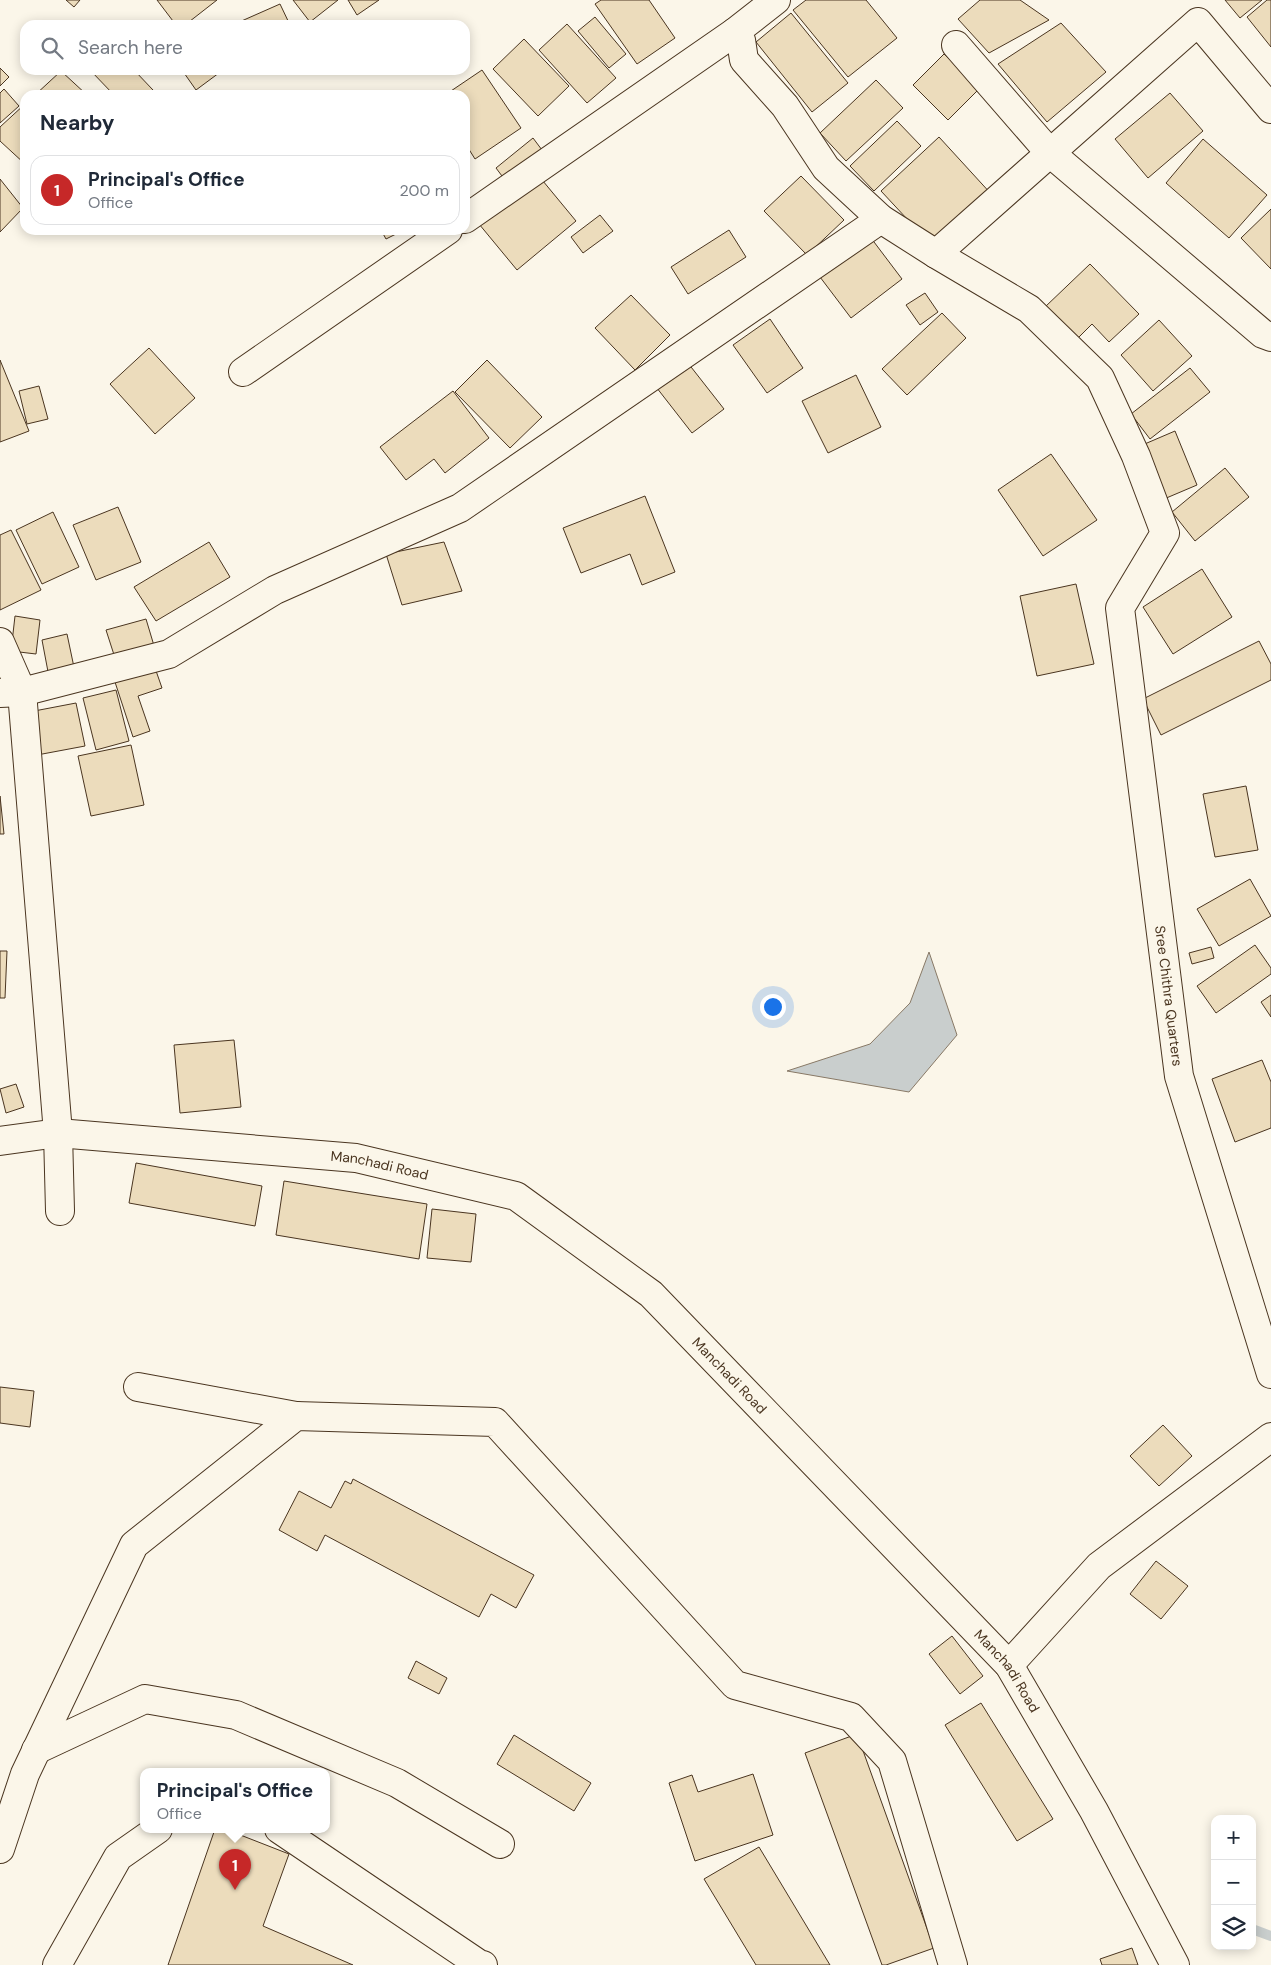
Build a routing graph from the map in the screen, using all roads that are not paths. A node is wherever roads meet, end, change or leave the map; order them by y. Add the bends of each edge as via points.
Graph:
1 (776, 0) edge
2 (735, 32) junction
3 (956, 45) dead end
4 (1271, 109) edge
5 (1050, 152) junction
6 (470, 215) edge
7 (881, 219) junction
8 (441, 235) edge
9 (936, 254) junction
10 (1271, 337) edge
11 (243, 372) dead end
12 (0, 642) edge
13 (11, 692) edge
14 (58, 1133) junction
15 (0, 1141) edge
16 (60, 1211) dead end
17 (1271, 1374) edge
18 (138, 1387) dead end
19 (296, 1416) junction
20 (1271, 1437) edge
21 (1010, 1665) junction
22 (36, 1750) junction
23 (152, 1833) edge
24 (285, 1833) edge
25 (500, 1844) dead end
26 (0, 1849) edge
27 (57, 1965) edge
28 (483, 1965) edge
29 (953, 1965) edge
30 (1175, 1965) edge

1 - 2 street
2 - 6 street
2 - 7 street via 741,40 744,60 784,106 826,168
3 - 5 street
4 - 5 street via 1198,22
5 - 9 street
5 - 10 street via 1263,334
7 - 9 street
7 - 13 street via 460,508 276,590 169,654
8 - 11 street
9 - 17 street, Sree Chithra Quarters via 1029,309 1100,378 1136,456 1165,533 1120,608 1179,1076
12 - 13 street
13 - 14 street
14 - 15 street, Manchadi Road
14 - 16 street
14 - 21 street, Manchadi Road via 356,1158 516,1196 651,1294
18 - 19 street
19 - 22 street via 134,1545
19 - 29 street via 495,1422 735,1685 851,1717 892,1761
20 - 21 street via 1100,1566
21 - 30 street, Manchadi Road via 1094,1811
22 - 25 street via 145,1699 236,1715 396,1783
22 - 26 street
23 - 27 street via 118,1857
24 - 28 street

